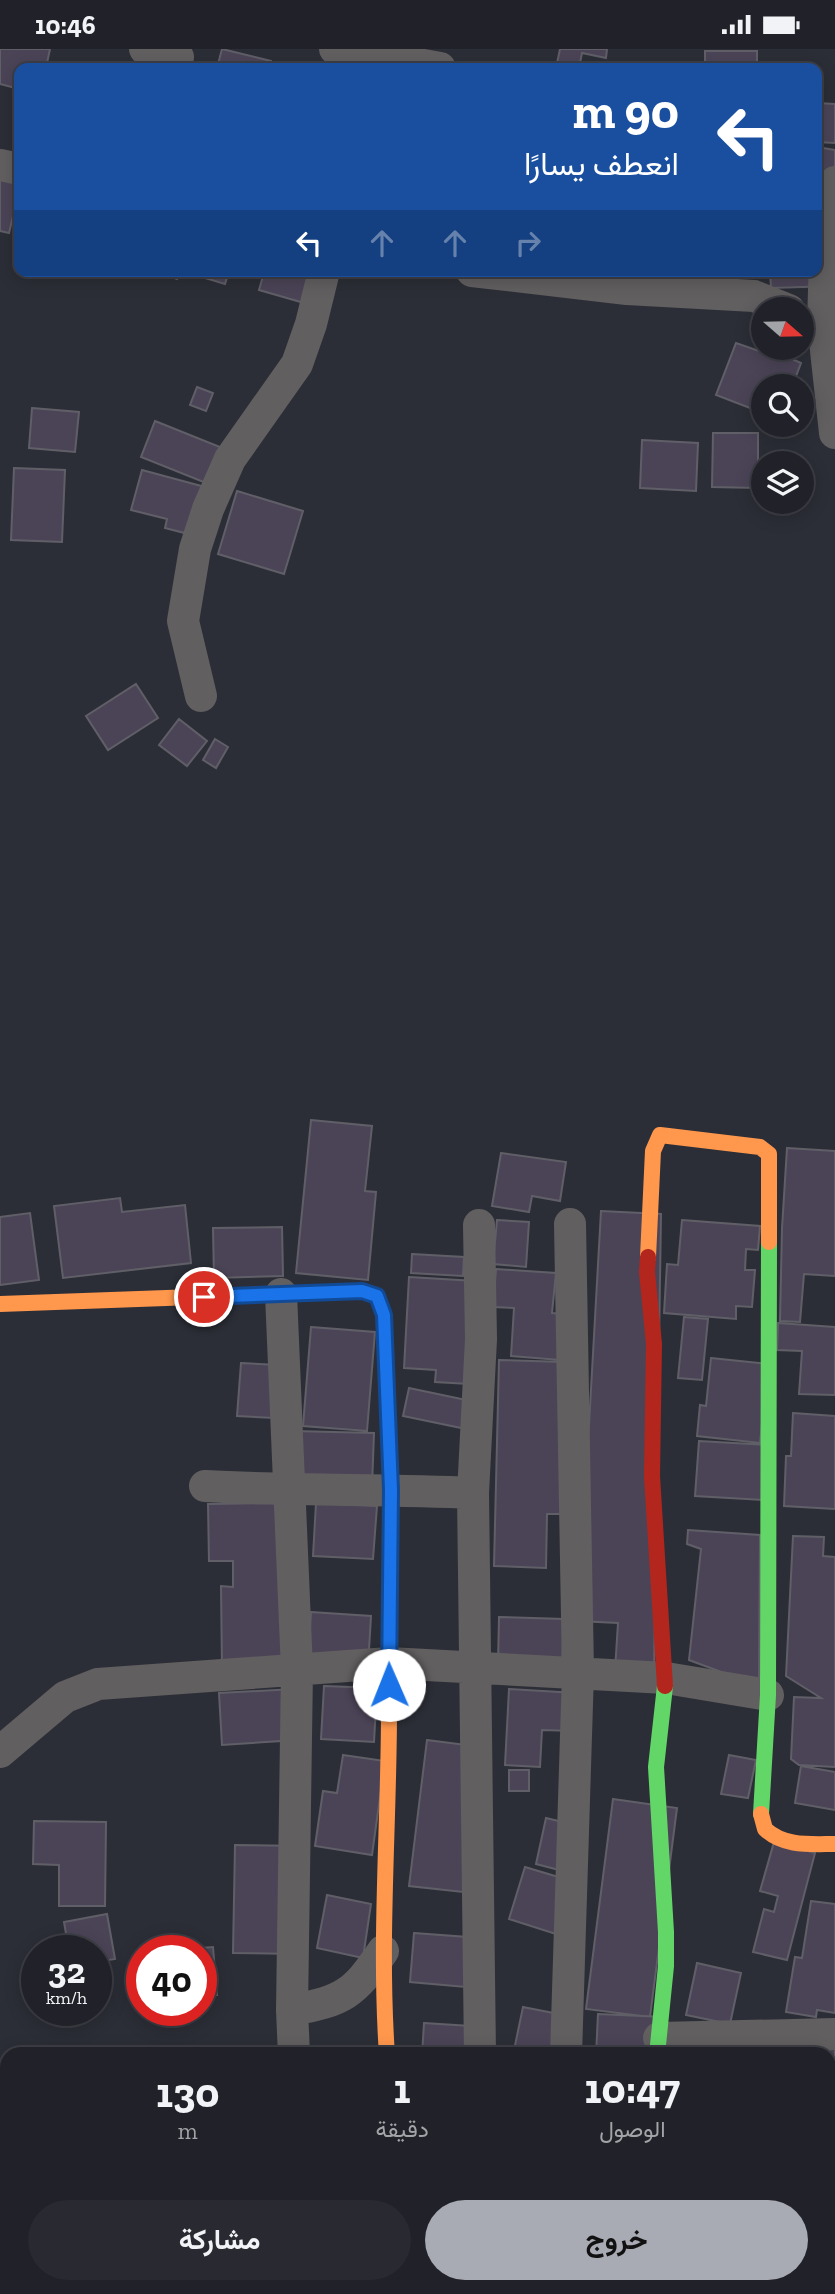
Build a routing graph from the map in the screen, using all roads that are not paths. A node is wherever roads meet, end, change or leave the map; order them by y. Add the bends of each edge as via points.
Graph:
1 (145, 49) edge
2 (335, 49) edge
3 (178, 58) edge
4 (412, 63) edge
5 (835, 182) edge
6 (830, 257) edge
7 (323, 277) edge
8 (525, 277) edge
9 (756, 297) edge
10 (820, 321) edge
11 (835, 433) edge
12 (201, 697) dead end
13 (570, 1224) dead end
14 (479, 1226) dead end
15 (281, 1294) junction
16 (0, 1304) edge
17 (205, 1486) dead end
18 (391, 1490) junction
19 (288, 1491) junction
20 (473, 1493) junction
21 (389, 1663) junction
22 (477, 1669) junction
23 (297, 1670) junction
24 (578, 1672) junction
25 (666, 1678) junction
26 (768, 1695) junction
27 (0, 1752) edge
28 (835, 1844) edge
29 (383, 1951) junction
30 (292, 2010) junction
31 (835, 2035) edge
32 (658, 2046) edge
33 (294, 2047) edge
34 (387, 2047) edge
35 (480, 2047) edge
36 (566, 2047) edge

1 - 3 street
2 - 4 street
5 - 6 street
6 - 10 street
7 - 12 street via 297,364 230,459 195,549 183,621
8 - 9 street
10 - 11 street
13 - 24 street
14 - 20 street via 481,1339
15 - 16 street
15 - 18 street via 362,1291 377,1296 384,1315
15 - 19 street
17 - 19 street
18 - 19 street
18 - 20 street
18 - 21 street
19 - 23 street
20 - 22 street
21 - 22 street
21 - 23 street
21 - 29 street
22 - 24 street
22 - 35 street
23 - 27 street via 98,1684 65,1697
23 - 30 street
24 - 25 street
24 - 36 street
25 - 26 street
25 - 26 street via 652,1476 654,1345 647,1272 653,1151 660,1135 760,1147 769,1154
25 - 32 street via 656,1767 666,1932
26 - 28 street via 763,1828 783,1840
29 - 30 street via 366,1976 343,1996
29 - 34 street
30 - 33 street
31 - 32 street

